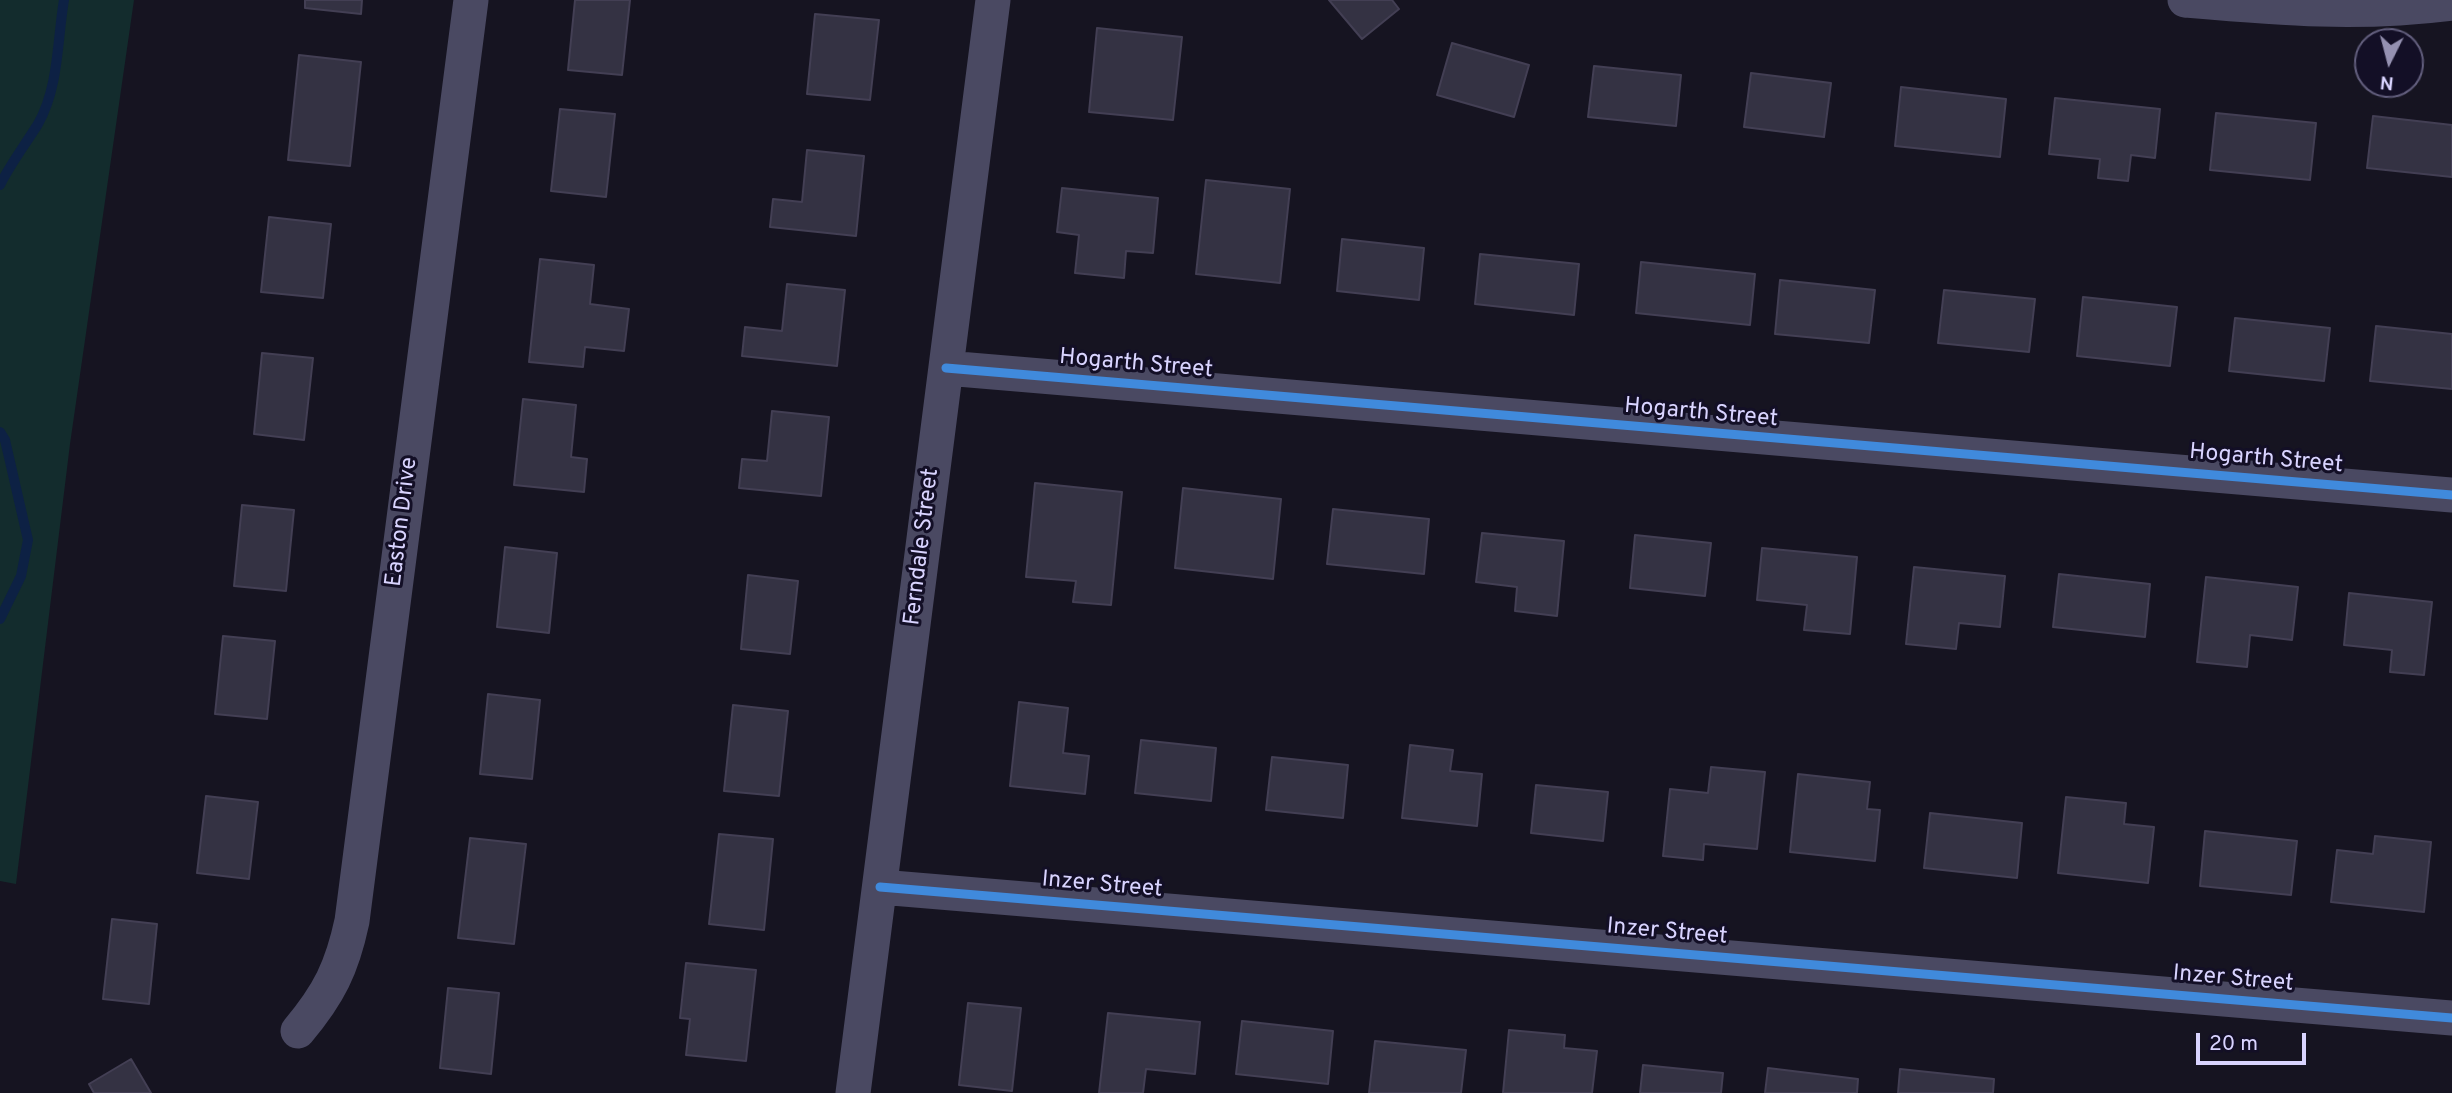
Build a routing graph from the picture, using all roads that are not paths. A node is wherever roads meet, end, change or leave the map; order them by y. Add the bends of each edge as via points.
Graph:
1 (471, 0) edge
2 (993, 0) edge
3 (2185, 0) edge
4 (2452, 3) edge
5 (946, 368) junction
6 (2452, 495) edge
7 (880, 887) junction
8 (2452, 1018) edge
9 (298, 1031) dead end
10 (853, 1093) edge

1 - 9 street, Easton Drive via 352,921 344,959 324,999
2 - 5 street, Ferndale Street
3 - 4 street via 2325,12
5 - 6 street, Hogarth Street
5 - 7 street, Ferndale Street
7 - 8 street, Inzer Street
7 - 10 street, Ferndale Street

